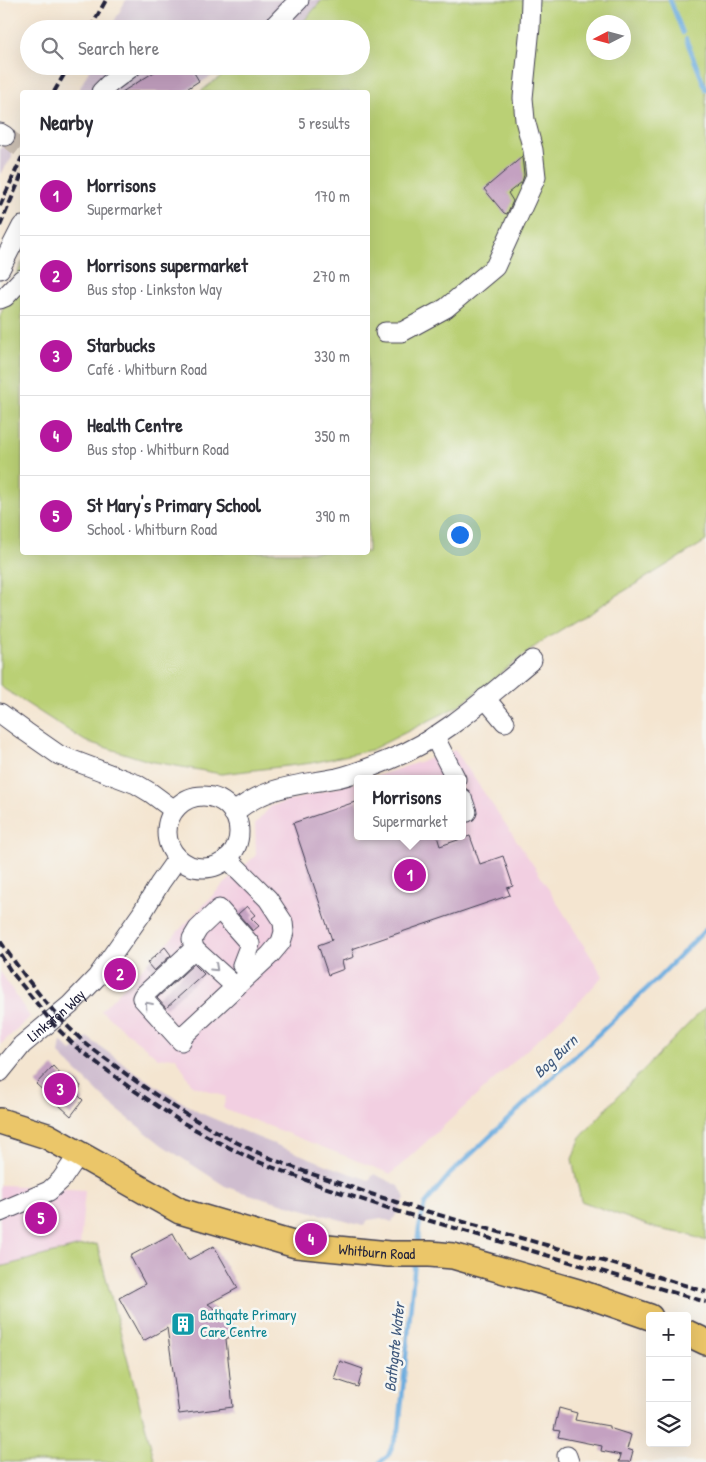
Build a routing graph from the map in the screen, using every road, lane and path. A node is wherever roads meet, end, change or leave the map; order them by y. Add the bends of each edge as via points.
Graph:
1 (299, 0) edge
2 (531, 0) edge
3 (280, 20) edge
4 (121, 75) edge
5 (103, 90) edge
6 (20, 230) edge
7 (0, 269) edge
8 (20, 281) edge
9 (0, 299) edge
10 (385, 332) dead end
11 (532, 660) dead end
12 (485, 698) junction
13 (0, 713) edge
14 (506, 722) dead end
15 (434, 736) junction
16 (454, 775) edge
17 (174, 810) junction
18 (233, 813) junction
19 (228, 858) junction
20 (177, 859) junction
21 (194, 949) junction
22 (251, 973) junction
23 (236, 987) junction
24 (0, 1072) edge
25 (0, 1100) edge
26 (0, 1121) edge
27 (78, 1154) junction
28 (0, 1212) edge
29 (646, 1316) edge
30 (691, 1335) edge
31 (706, 1342) edge

1 - 3 street
2 - 10 street via 523,98 536,177 495,267 446,308 402,332
4 - 5 street
6 - 7 street
8 - 9 street via 5,298
11 - 12 street
12 - 14 street
12 - 15 street
13 - 17 street via 59,755 136,784
15 - 16 street
15 - 18 street via 365,770 276,789
17 - 18 street via 188,799 205,796 226,804
17 - 20 street via 167,830
18 - 19 street via 238,824 238,837
19 - 20 street via 209,868 198,868
19 - 22 street via 268,899 283,922 281,942
20 - 24 street, Linkston Way via 97,977 70,1005 22,1045
21 - 22 street via 192,939 198,929 219,909 250,944 242,965
21 -> 23 street
23 -> 21 street via 181,1041 142,998
22 - 23 street
25 - 26 main road
26 - 27 main road, Whitburn Road via 47,1136
27 - 28 street via 61,1180 49,1191
27 - 29 main road, Whitburn Road via 180,1211 296,1245 453,1256
30 - 31 main road

